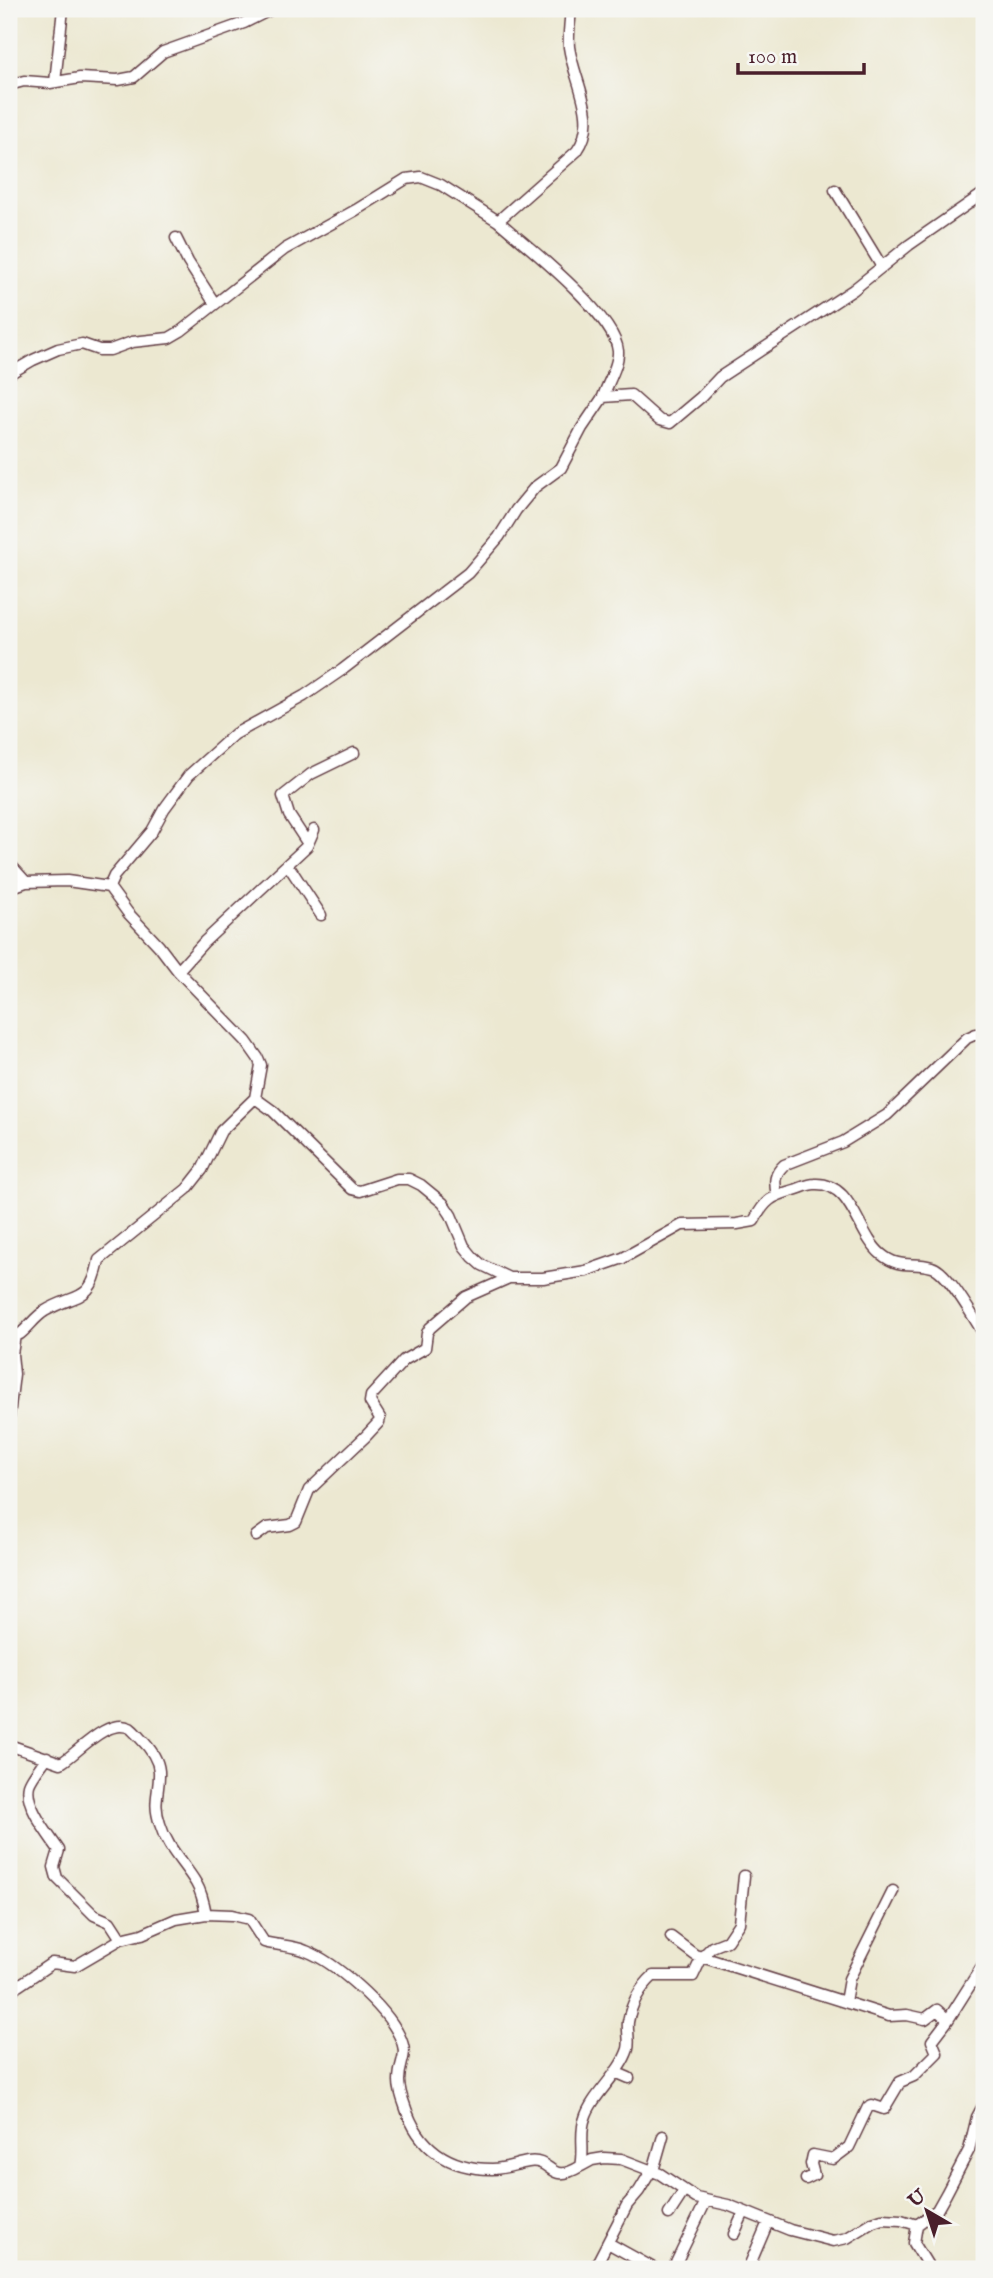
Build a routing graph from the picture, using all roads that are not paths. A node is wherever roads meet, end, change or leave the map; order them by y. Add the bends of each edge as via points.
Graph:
1 (62, 9) edge
2 (272, 9) edge
3 (570, 9) edge
4 (50, 83) junction
5 (9, 85) edge
6 (835, 190) dead end
7 (984, 192) edge
8 (498, 221) junction
9 (176, 238) dead end
10 (882, 267) junction
11 (215, 304) junction
12 (9, 374) edge
13 (603, 397) junction
14 (354, 753) dead end
15 (314, 830) dead end
16 (308, 844) junction
17 (9, 863) edge
18 (288, 865) junction
19 (26, 882) junction
20 (109, 887) junction
21 (9, 888) edge
22 (321, 915) dead end
23 (178, 971) junction
24 (984, 1035) edge
25 (255, 1098) junction
26 (777, 1195) junction
27 (509, 1278) junction
28 (12, 1330) edge
29 (984, 1334) edge
30 (9, 1416) edge
31 (256, 1536) dead end
32 (9, 1745) edge
33 (47, 1757) junction
34 (744, 1876) dead end
35 (893, 1891) dead end
36 (206, 1913) junction
37 (671, 1937) dead end
38 (121, 1938) junction
39 (702, 1957) junction
40 (984, 1964) edge
41 (9, 1992) edge
42 (845, 2002) junction
43 (948, 2020) junction
44 (615, 2072) junction
45 (629, 2078) dead end
46 (984, 2104) edge
47 (663, 2136) dead end
48 (581, 2166) junction
49 (652, 2171) junction
50 (806, 2179) dead end
51 (684, 2191) junction
52 (706, 2200) junction
53 (744, 2212) junction
54 (669, 2214) dead end
55 (768, 2222) junction
56 (917, 2225) junction
57 (734, 2234) dead end
58 (608, 2243) junction
59 (594, 2269) edge
60 (655, 2269) edge
61 (673, 2269) edge
62 (748, 2269) edge
63 (930, 2269) edge

1 - 4 street
2 - 4 street via 163,52 134,77
3 - 8 street via 569,45 587,114 583,142
4 - 5 street
6 - 10 street
7 - 10 street
8 - 11 street via 441,185 421,177 406,178 285,249
8 - 13 street via 592,306 612,336 618,351
9 - 11 street
10 - 13 street via 838,301 729,370 670,423 659,420 631,396
11 - 12 street via 169,338 105,351 79,344 49,352
13 - 20 street via 561,468 535,487 468,573 342,670 235,734 189,775
14 - 16 street via 311,774 283,796
15 - 16 street
16 - 18 street
17 - 19 street
18 - 22 street
18 - 23 street
19 - 20 street
19 - 21 street
20 - 23 street
23 - 25 street via 258,1058 261,1065
24 - 26 street via 967,1038 887,1115 843,1142 784,1165 774,1180
25 - 27 street via 352,1189 360,1191 397,1179 410,1180 433,1193 451,1215 472,1257
25 - 28 street via 221,1130 202,1170 187,1189 99,1260 90,1289 48,1309 20,1334
26 - 27 street via 762,1206 754,1221 682,1225 622,1258 586,1271 543,1279
26 - 29 street via 813,1184 836,1188 875,1249 895,1263 931,1266 945,1276
27 - 31 street via 466,1297 430,1328 425,1348 404,1360 371,1396 379,1422 309,1490 293,1524 267,1528
28 - 30 street via 14,1374
32 - 33 street
33 - 36 street via 61,1763 94,1737 115,1727 132,1729 158,1764 155,1801 160,1826 201,1893
33 - 38 street via 29,1791 34,1811 59,1850 55,1874 94,1915 110,1922
34 - 39 street via 739,1923 727,1941
35 - 42 street via 846,1984
36 - 38 street
36 - 48 street via 246,1918 264,1942 321,1958 348,1977 391,2021 405,2048 399,2080 408,2118 418,2136 438,2155 469,2168 540,2162 561,2175
37 - 39 street
38 - 41 street via 75,1966 52,1963
39 - 42 street
39 - 44 street via 693,1976 653,1976 642,1986 628,2023 628,2049
40 - 43 street
42 - 43 street via 889,2016 925,2019 938,2011
43 - 50 street via 932,2041 935,2055 914,2076 900,2082 884,2109 868,2108 848,2148 833,2160 813,2155 814,2175
44 - 45 street
44 - 48 street via 585,2117
46 - 56 street via 969,2150 946,2194 937,2210
47 - 49 street
48 - 49 street via 592,2160 621,2159
49 - 51 street
49 - 58 street via 627,2205
51 - 52 street
51 - 54 street
52 - 53 street
52 - 61 street
53 - 55 street
53 - 57 street
55 - 56 street via 833,2241 882,2220
55 - 62 street
56 - 63 street via 914,2243
58 - 59 street
58 - 60 street

